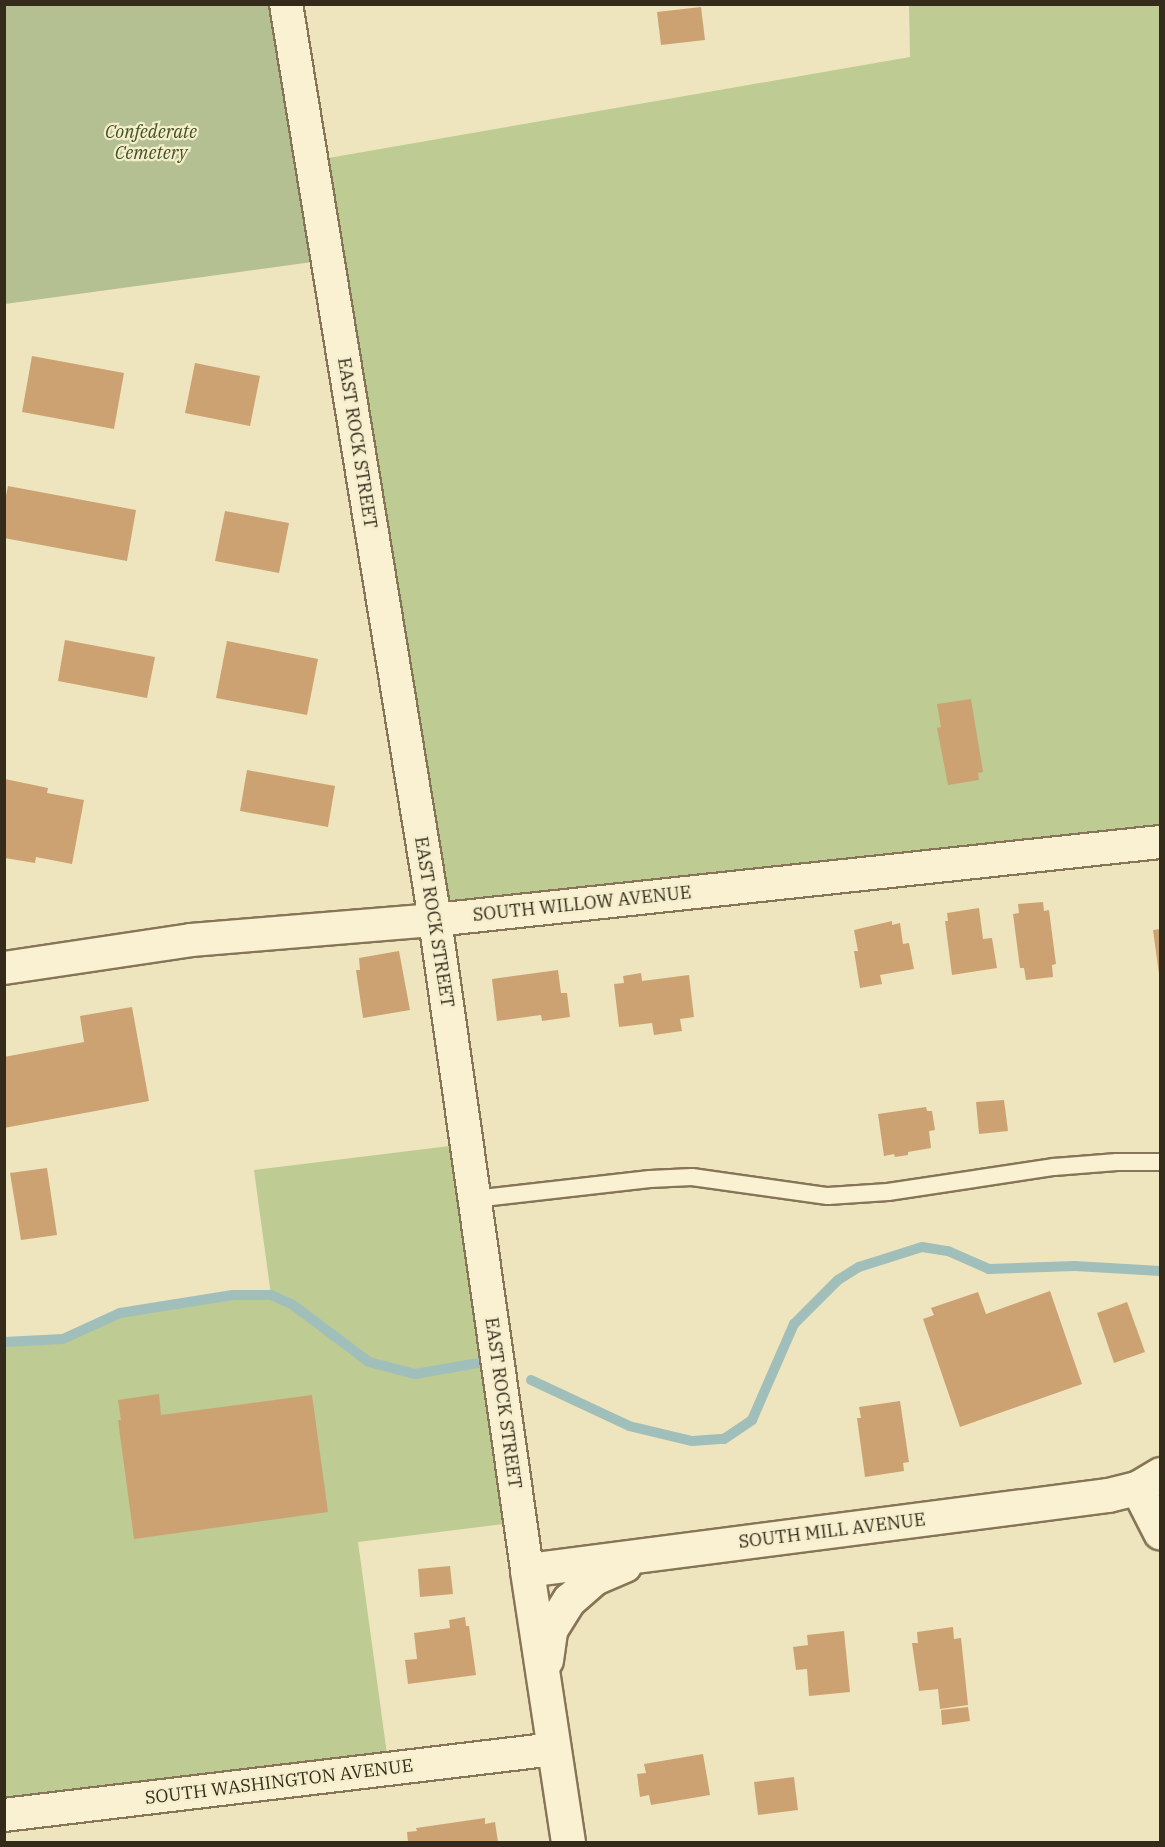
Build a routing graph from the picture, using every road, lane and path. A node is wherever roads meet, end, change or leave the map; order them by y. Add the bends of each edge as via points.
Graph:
1 (286, 4) edge
2 (1161, 842) edge
3 (435, 920) junction
4 (4, 968) edge
5 (1161, 1162) edge
6 (474, 1199) junction
7 (1149, 1481) edge
8 (1161, 1533) edge
9 (649, 1555) junction
10 (527, 1570) junction
11 (543, 1676) junction
12 (554, 1749) junction
13 (4, 1815) edge
14 (568, 1842) edge

1 - 3 street, EAST ROCK STREET
2 - 3 street, SOUTH WILLOW AVENUE
3 - 4 street, SOUTH WILLOW AVENUE via 191,940
3 - 6 street, EAST ROCK STREET
5 - 6 lane via 1054,1167 888,1192 828,1196 692,1178 650,1179
6 - 10 street, EAST ROCK STREET
7 - 8 street
7 - 9 street, SOUTH MILL AVENUE via 1108,1495
9 - 10 street, SOUTH MILL AVENUE
9 - 11 street via 594,1578 569,1600 550,1630
10 - 11 street, EAST ROCK STREET
11 - 12 street, EAST ROCK STREET
12 - 13 street, SOUTH WASHINGTON AVENUE
12 - 14 street, EAST ROCK STREET

